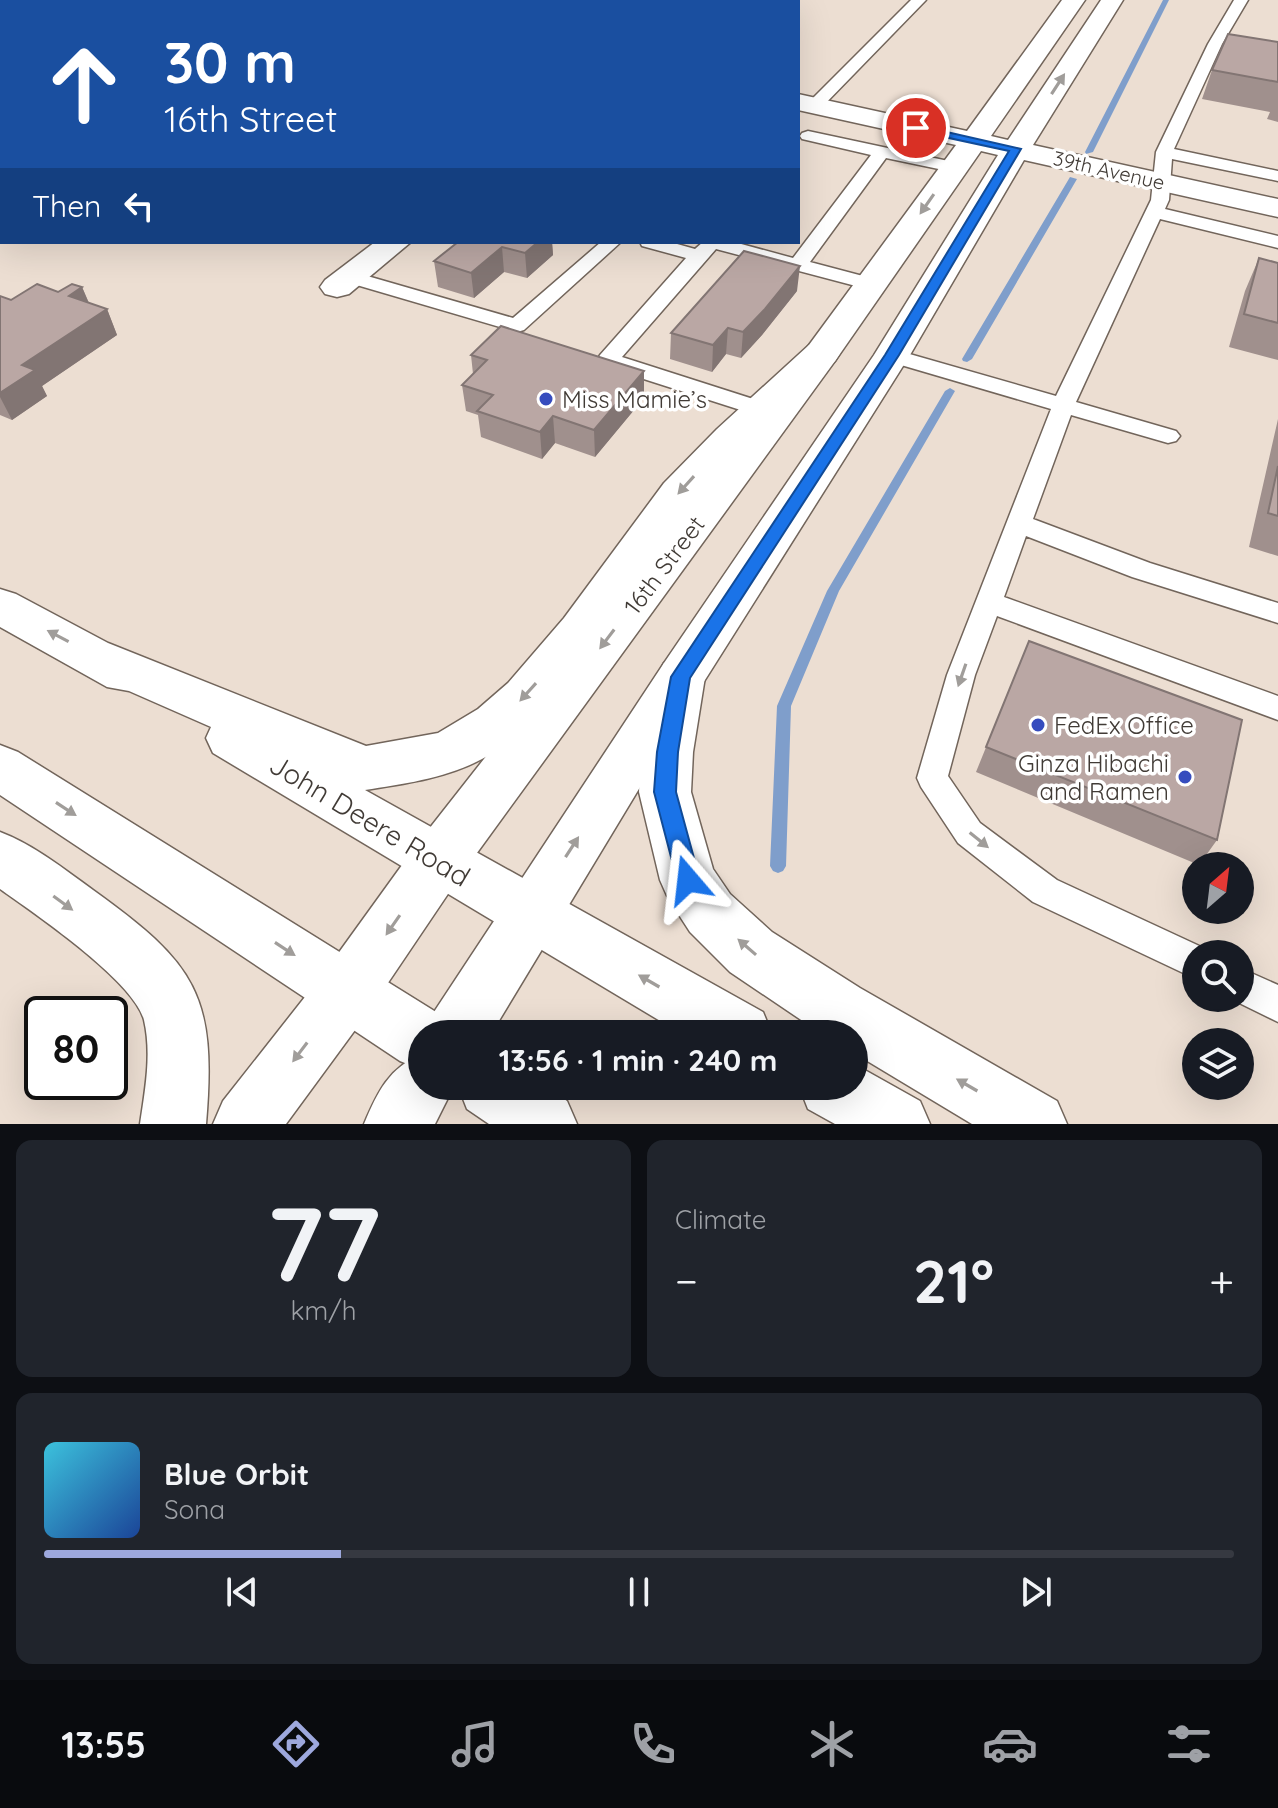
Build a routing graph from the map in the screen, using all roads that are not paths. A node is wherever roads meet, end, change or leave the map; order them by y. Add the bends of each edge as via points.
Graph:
1 (919, 0) edge
2 (1074, 0) edge
3 (1112, 0) edge
4 (1241, 0) edge
5 (810, 120) edge
6 (1016, 149) junction
7 (882, 152) junction
8 (963, 154) junction
9 (1162, 167) junction
10 (1278, 176) edge
11 (1278, 208) edge
12 (1154, 212) junction
13 (1278, 242) edge
14 (392, 244) edge
15 (610, 244) edge
16 (672, 244) edge
17 (707, 247) edge
18 (798, 265) junction
19 (343, 282) joint
20 (871, 284) junction
21 (822, 353) junction
22 (892, 355) junction
23 (1064, 403) junction
24 (761, 409) junction
25 (1168, 436) dead end
26 (1021, 524) junction
27 (990, 603) junction
28 (0, 606) edge
29 (1278, 613) edge
30 (100, 659) junction
31 (681, 677) junction
32 (1278, 708) edge
33 (0, 767) edge
34 (0, 857) edge
35 (438, 861) junction
36 (529, 913) junction
37 (1182, 955) edge
38 (348, 990) junction
39 (1254, 992) edge
40 (1278, 1004) edge
41 (464, 1020) edge
42 (716, 1020) edge
43 (408, 1030) edge
44 (413, 1100) edge
45 (510, 1100) edge
46 (855, 1100) edge
47 (173, 1124) edge
48 (246, 1124) edge
49 (397, 1124) edge
50 (544, 1124) edge
51 (897, 1124) edge
52 (1034, 1124) edge

1 - 5 lane
2 - 8 main road, 16th Street
6 -> 3 main road
4 - 9 lane
5 - 7 lane
5 - 8 main road, 39th Avenue
6 - 8 main road, 39th Avenue
6 - 9 main road, 39th Avenue
6 - 22 main road
7 - 8 lane
7 - 18 lane
8 -> 20 main road, 16th Street
9 - 10 lane
9 - 11 main road, 39th Avenue
9 - 12 lane
12 - 13 lane
12 - 23 lane
14 - 19 main road
15 - 19 lane via 517,326
16 - 17 lane
17 - 18 lane
17 - 24 lane via 608,360
18 - 20 lane
20 - 21 main road, 16th Street
21 - 24 main road
21 -> 35 main road, 16th Street
22 - 23 lane
22 - 31 main road
23 - 25 lane
23 - 26 lane
24 -> 30 main road via 678,494 547,671 506,716 463,745 409,762 364,768
26 - 27 lane
26 - 29 lane via 1141,570
27 - 32 lane
27 -> 37 lane via 961,675 932,778 969,833 1045,891
30 -> 28 main road, John Deere Road
30 - 35 main road, John Deere Road
36 -> 31 main road
52 -> 31 main road via 838,1009 751,952 710,913 688,880 665,792
33 -> 38 main road
34 -> 47 main road via 110,937 170,1004 179,1075
35 - 36 main road, John Deere Road
35 -> 38 main road, 16th Street
36 - 41 main road
42 -> 36 main road, John Deere Road
38 - 43 main road
38 -> 48 main road, 16th Street
39 - 40 lane
44 - 49 main road
45 - 50 main road
46 - 51 main road

